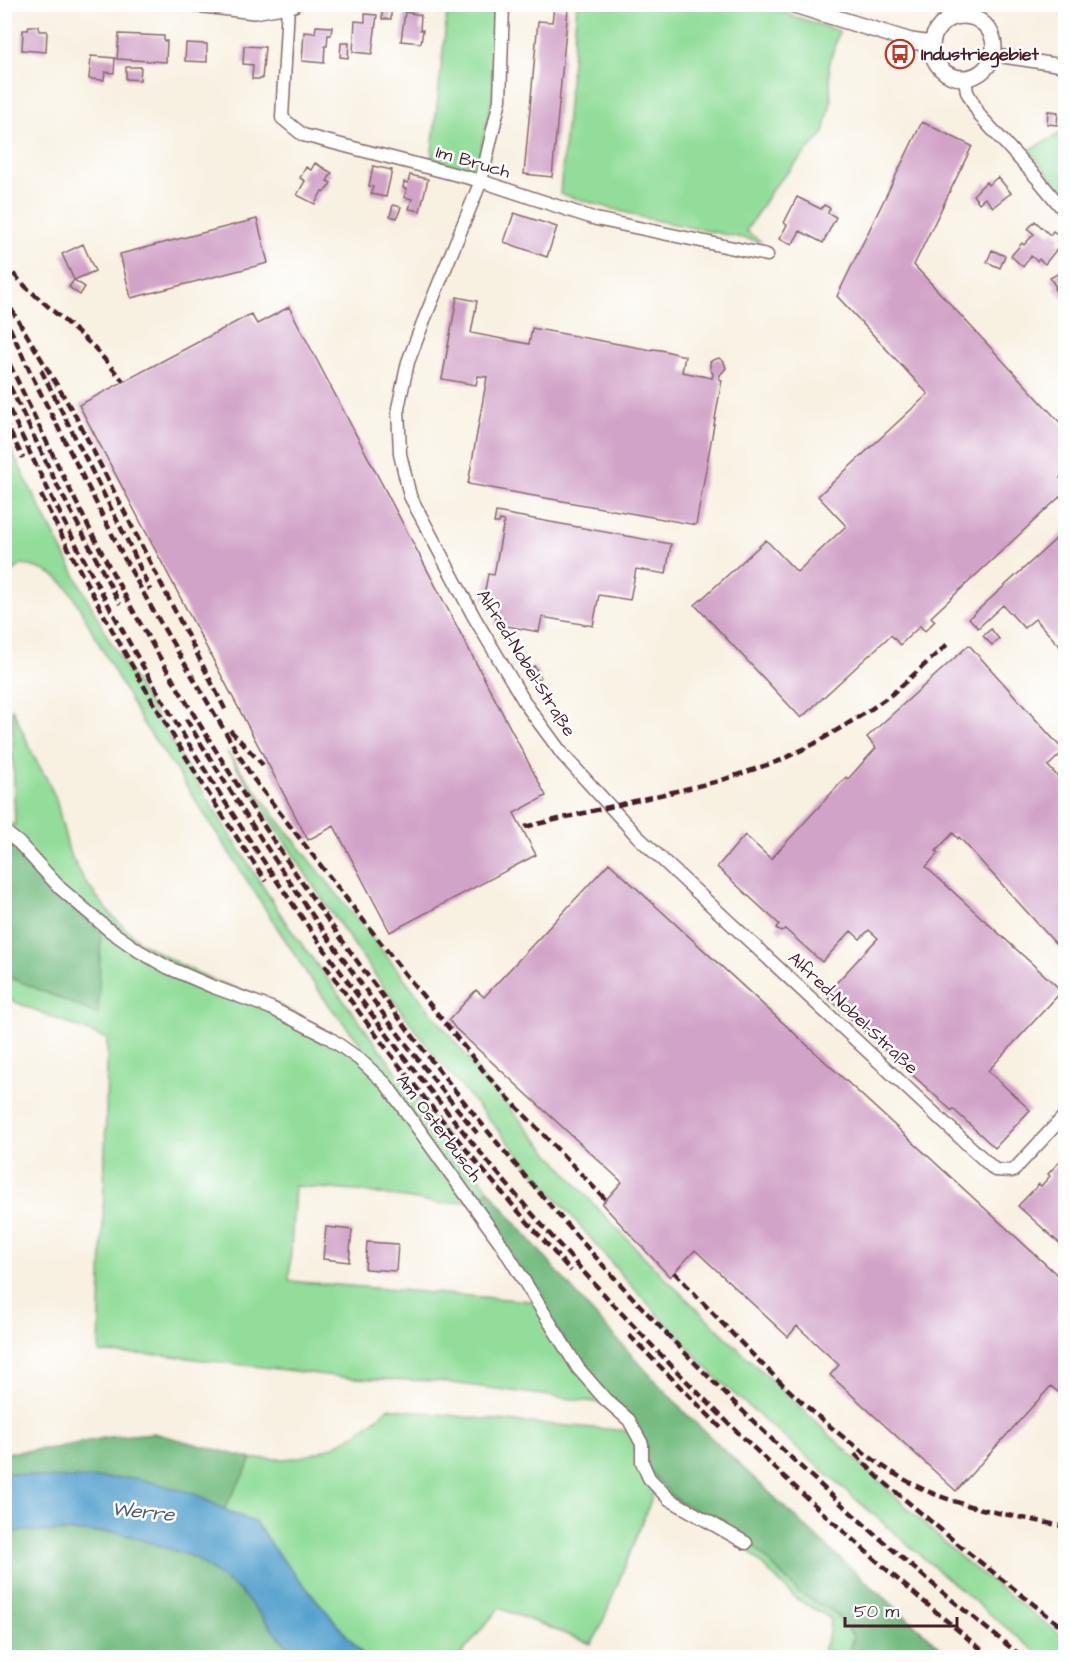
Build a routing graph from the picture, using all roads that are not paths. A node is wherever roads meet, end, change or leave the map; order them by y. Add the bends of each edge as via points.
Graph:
1 (196, 4) edge
2 (503, 4) edge
3 (791, 4) edge
4 (291, 5) edge
5 (972, 11) edge
6 (932, 44) junction
7 (993, 56) junction
8 (1065, 66) edge
9 (965, 78) junction
10 (482, 182) junction
11 (1065, 213) edge
12 (767, 255) dead end
13 (4, 831) edge
14 (1065, 1113) edge
15 (746, 1543) dead end

1 - 4 street via 254,11
2 - 10 street, Alfred-Nobel-Straße via 500,100
3 - 6 street
4 - 10 street, Im Bruch via 282,118 303,135
5 - 6 street via 946,21
5 - 7 street via 992,37
6 - 9 street via 942,70
7 - 8 street
7 - 9 street via 983,70
9 - 11 street via 967,92 980,116
10 - 12 street, Im Bruch via 596,219
10 - 14 street, Alfred-Nobel-Straße via 408,362 398,408 400,453 410,496 527,706 563,755 638,837 995,1170 1013,1171
13 - 15 street, Am Osterbusch via 60,888 139,951 328,1037 386,1084 500,1242 578,1368 629,1420 642,1444 642,1462 649,1478 669,1499

